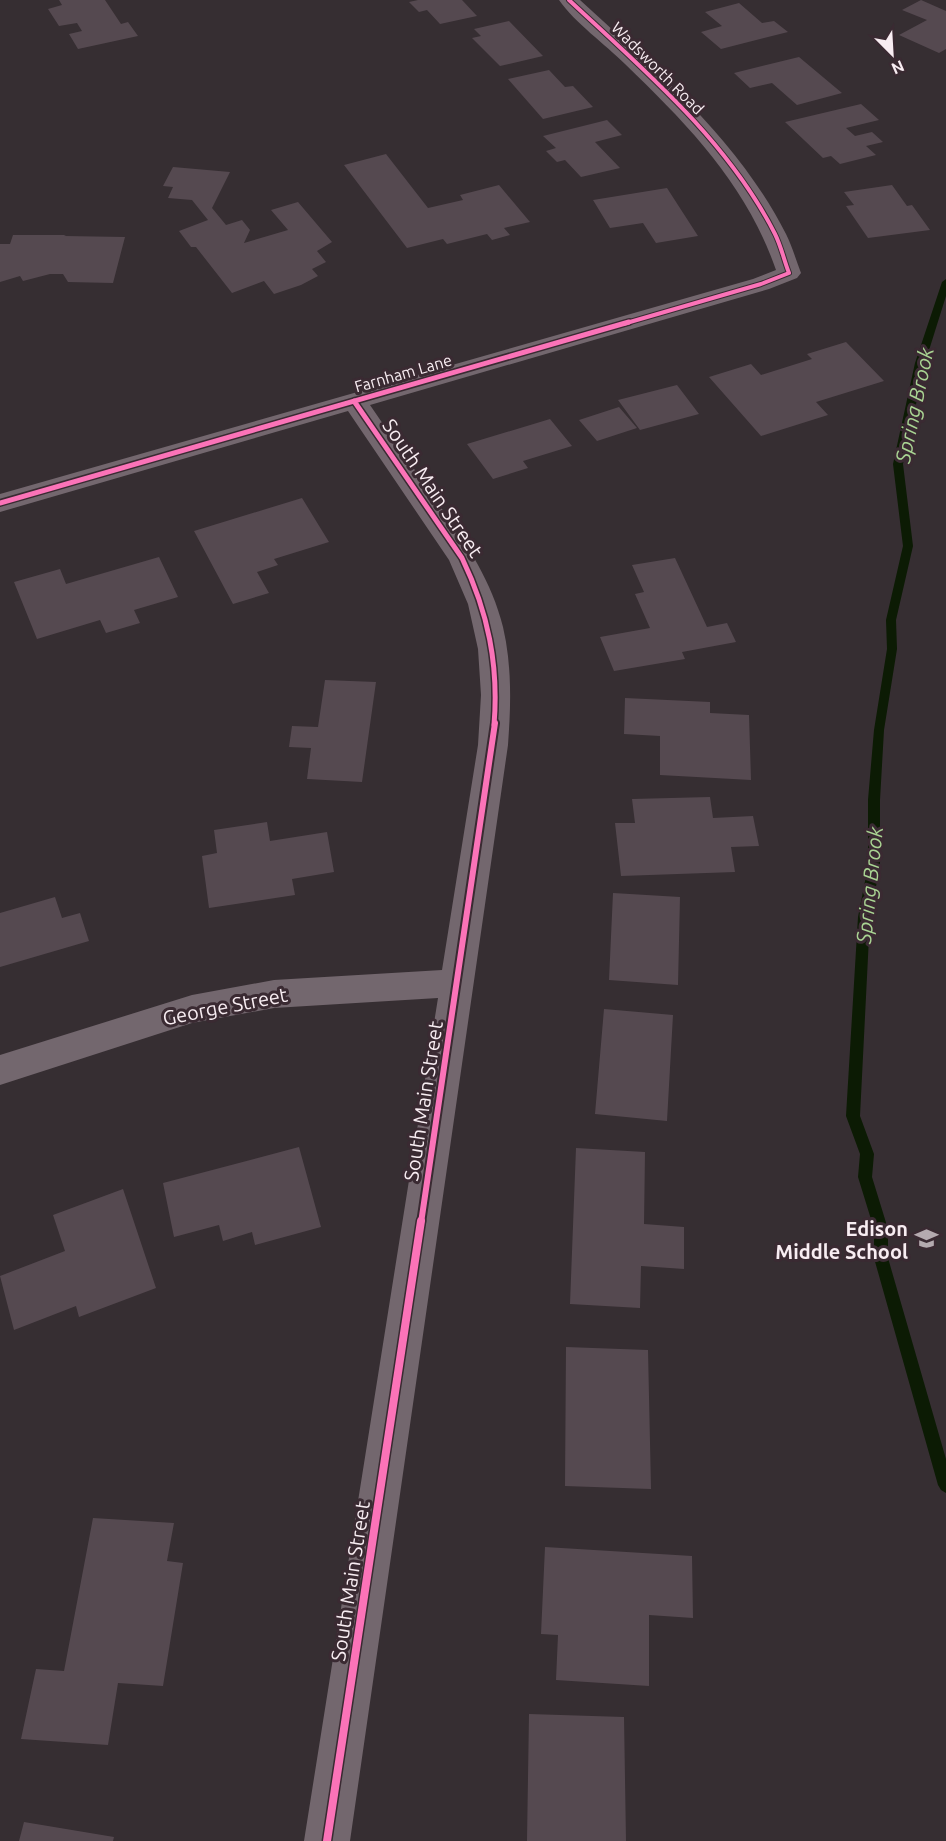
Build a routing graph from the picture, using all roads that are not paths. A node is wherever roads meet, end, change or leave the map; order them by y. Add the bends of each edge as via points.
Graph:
1 (571, 0) edge
2 (783, 250) joint
3 (354, 401) junction
4 (0, 503) edge
5 (457, 983) junction
6 (0, 1070) edge
7 (327, 1841) edge

1 - 2 street, Wadsworth Road via 707,136 743,182
2 - 3 street, Farnham Lane via 789,273 761,284
3 - 4 street, Farnham Lane
3 - 5 street, South Main Street via 477,585 496,662 493,745
5 - 6 street, George Street via 274,994 192,1009
5 - 7 street, South Main Street

